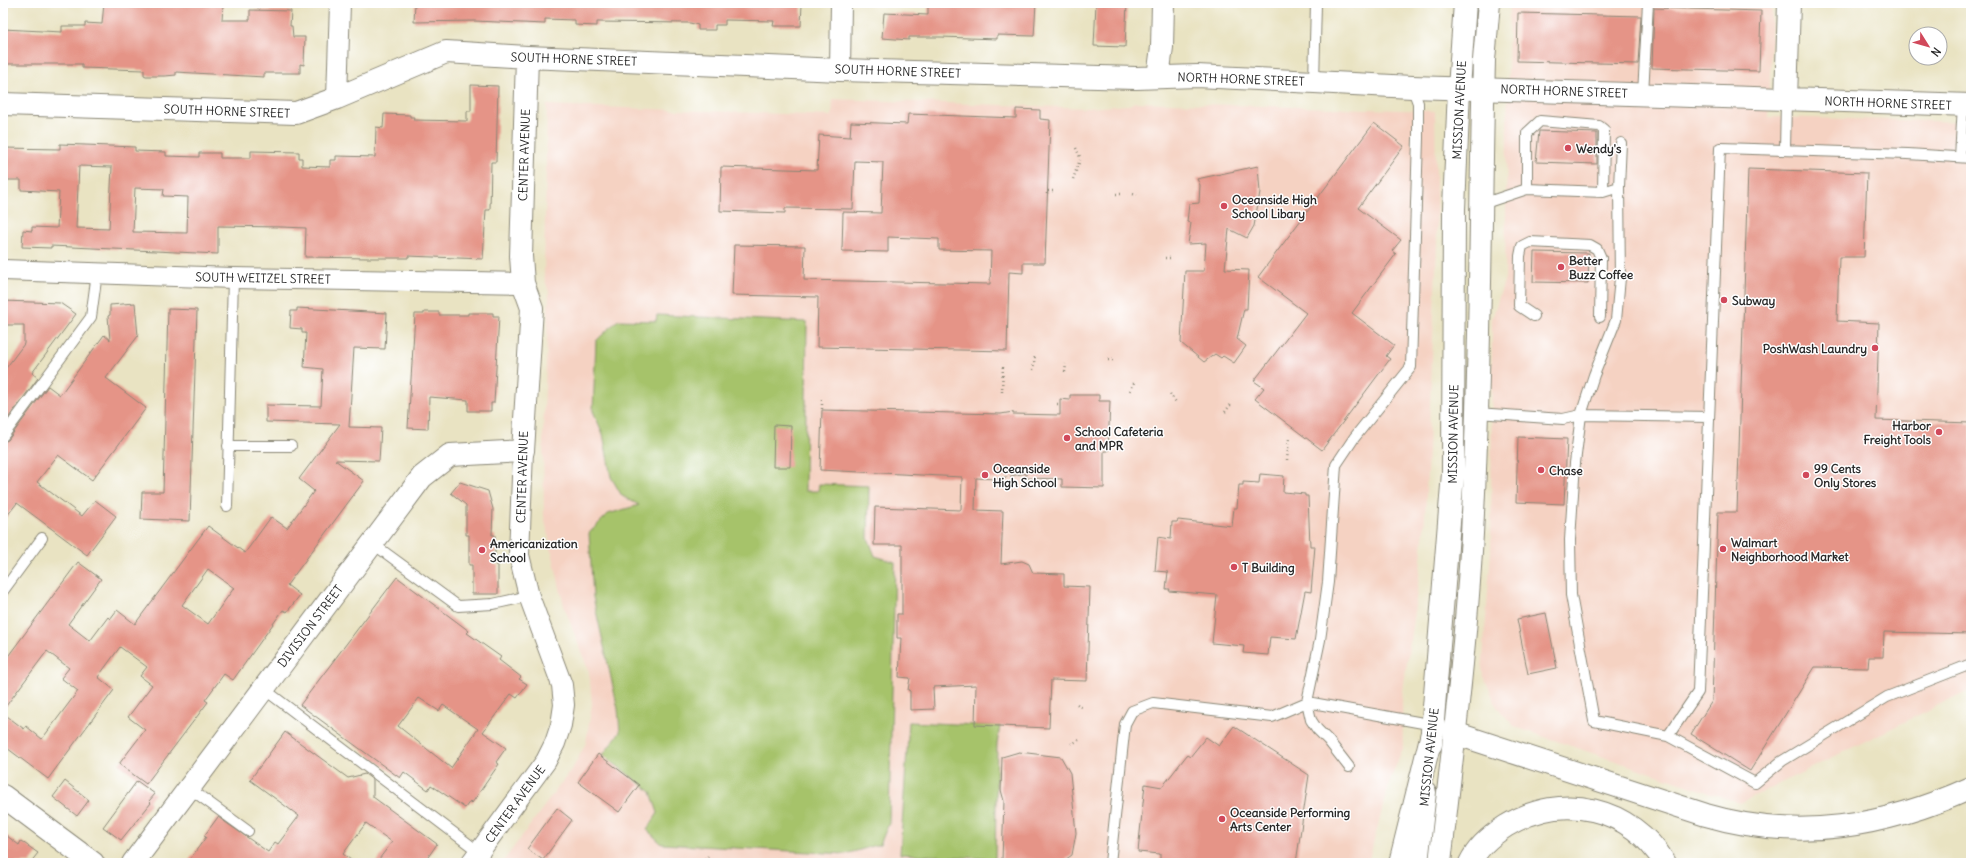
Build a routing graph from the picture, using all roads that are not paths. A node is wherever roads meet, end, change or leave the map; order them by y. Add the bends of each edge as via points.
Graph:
1 (340, 3) edge
2 (840, 3) edge
3 (1163, 3) edge
4 (1316, 3) edge
5 (1465, 3) edge
6 (1489, 3) edge
7 (1648, 3) edge
8 (1789, 3) edge
9 (527, 57) junction
10 (840, 70) junction
11 (1158, 77) junction
12 (1314, 82) junction
13 (1412, 87) junction
14 (1459, 88) junction
15 (1484, 88) junction
16 (1643, 94) junction
17 (337, 98) junction
18 (1786, 100) junction
19 (3, 104) edge
20 (1967, 105) edge
21 (1621, 143) dead end
22 (1785, 150) junction
23 (1960, 157) junction
24 (1971, 158) edge
25 (1619, 187) junction
26 (1527, 189) junction
27 (1603, 192) junction
28 (1482, 204) junction
29 (3, 270) edge
30 (97, 273) junction
31 (233, 278) junction
32 (523, 283) junction
33 (1455, 310) junction
34 (1534, 316) dead end
35 (1600, 317) dead end
36 (1477, 413) junction
37 (1581, 415) junction
38 (1710, 417) junction
39 (3, 436) edge
40 (228, 446) junction
41 (291, 446) dead end
42 (523, 451) junction
43 (227, 506) dead end
44 (42, 538) dead end
45 (372, 543) junction
46 (3, 591) edge
47 (529, 596) junction
48 (1971, 664) edge
49 (264, 689) junction
50 (1307, 702) junction
51 (1434, 725) junction
52 (1454, 733) junction
53 (1668, 736) junction
54 (1349, 767) dead end
55 (189, 788) junction
56 (1971, 788) edge
57 (3, 796) edge
58 (248, 831) dead end
59 (475, 858) edge
60 (136, 862) edge
61 (93, 863) edge
62 (1110, 863) edge
63 (1400, 863) edge
64 (1417, 863) edge
65 (1440, 863) edge
66 (1470, 863) edge
67 (1665, 863) edge

1 - 17 street
2 - 10 street
3 - 11 main road
4 - 12 lane
5 - 14 main road, MISSION AVENUE
6 - 15 main road, MISSION AVENUE
7 - 16 lane
8 - 18 main road
9 - 10 main road, SOUTH HORNE STREET
9 - 17 main road, SOUTH HORNE STREET via 446,52
9 - 32 main road, CENTER AVENUE via 521,256
10 - 11 main road, SOUTH HORNE STREET
11 - 12 main road, NORTH HORNE STREET via 1197,76
12 - 13 main road, NORTH HORNE STREET
13 - 14 main road, NORTH HORNE STREET
13 - 50 lane via 1418,103 1418,138 1411,367 1376,414 1354,438 1336,465 1328,582
14 - 15 main road, NORTH HORNE STREET
14 - 33 main road, MISSION AVENUE via 1454,209
15 - 16 main road, NORTH HORNE STREET
15 - 28 main road, MISSION AVENUE
16 - 18 main road, NORTH HORNE STREET
17 - 19 main road, SOUTH HORNE STREET via 296,113
18 - 20 main road, NORTH HORNE STREET
18 - 22 lane
20 - 23 lane
21 - 25 lane
22 - 23 lane
22 - 38 lane via 1720,148
23 - 24 lane
25 - 27 lane
25 - 37 lane via 1620,278 1616,320
26 - 27 lane
26 - 27 lane via 1527,133 1540,121 1599,126 1604,130
26 - 28 lane
28 - 36 main road, MISSION AVENUE
29 - 30 street, SOUTH WEITZEL STREET
30 - 31 street, SOUTH WEITZEL STREET
30 - 39 lane via 91,317
31 - 32 street, SOUTH WEITZEL STREET
31 - 40 lane
32 - 42 main road, CENTER AVENUE via 532,308
33 - 36 main road via 1465,338 1465,405
33 - 51 main road, MISSION AVENUE via 1453,473
34 - 35 lane via 1519,306 1520,256 1522,246 1530,242 1590,245 1597,249 1601,258
36 - 37 lane via 1563,419
36 - 52 main road, MISSION AVENUE via 1473,514
37 - 38 lane
37 - 53 lane via 1570,540 1571,595 1594,721
38 - 53 lane via 1698,692
40 - 41 lane
40 - 43 lane
42 - 45 main road, DIVISION STREET via 450,455 422,477
42 - 47 street, CENTER AVENUE via 519,555
44 - 46 lane
45 - 47 lane via 458,606 493,604
45 - 49 main road, DIVISION STREET
47 - 59 street, CENTER AVENUE via 562,685 564,705 561,725 546,760
48 - 53 lane via 1887,697 1782,761 1755,783
49 - 55 main road, DIVISION STREET
49 - 59 lane
50 - 51 lane
50 - 54 lane via 1317,729
50 - 62 lane via 1272,718 1153,703 1132,711 1125,724
51 - 52 main road
51 - 63 main road
51 - 64 main road, MISSION AVENUE
52 - 56 main road via 1728,822 1773,829 1816,830 1854,825 1903,813
52 - 65 main road, MISSION AVENUE
55 - 58 lane
55 - 60 main road, DIVISION STREET
57 - 61 main road
66 - 67 main road via 1483,845 1500,830 1518,819 1557,807 1578,807 1619,819 1653,844

